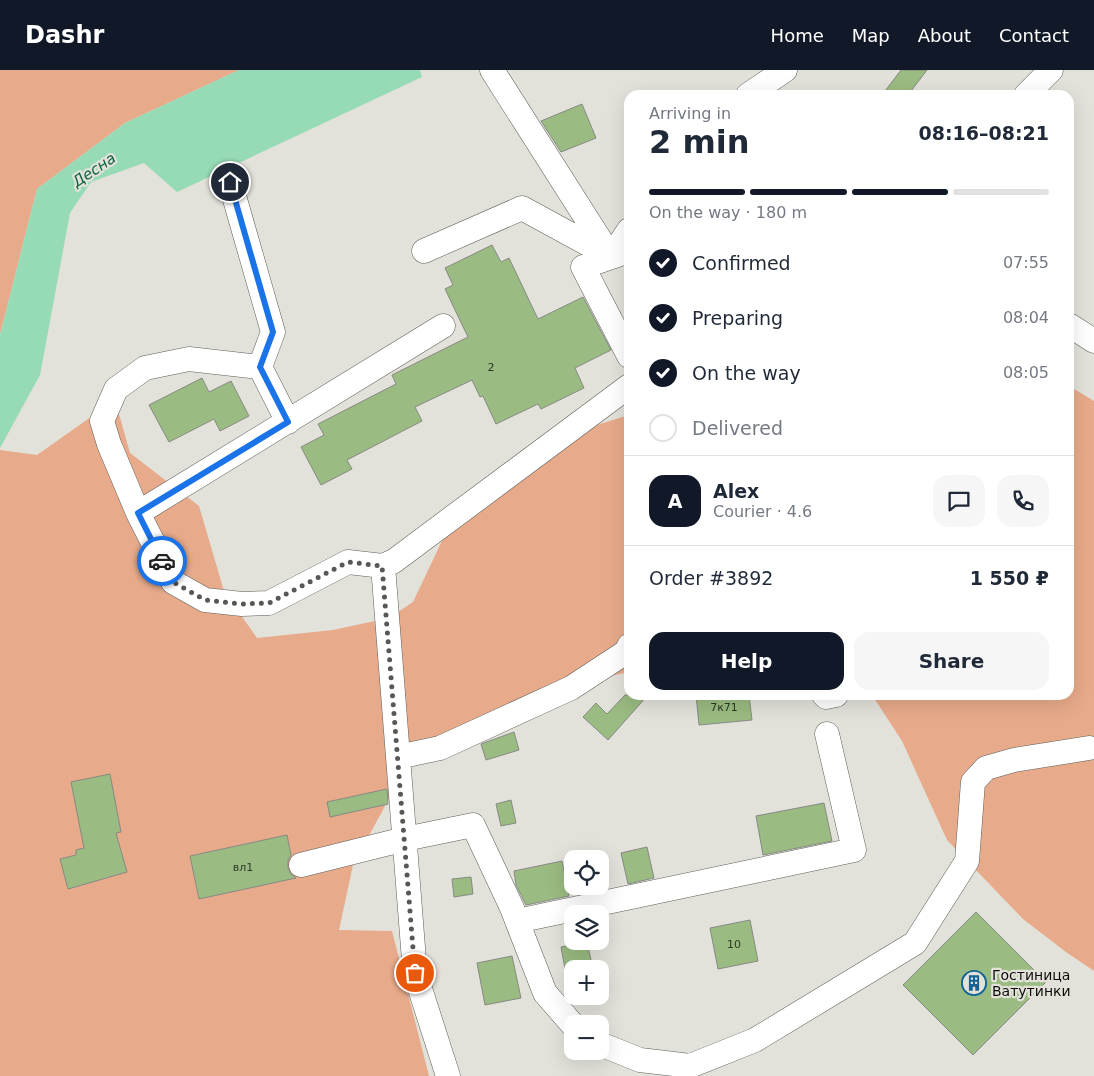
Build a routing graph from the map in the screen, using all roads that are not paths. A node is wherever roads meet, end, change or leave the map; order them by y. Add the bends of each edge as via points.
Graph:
1 (492, 70) edge
2 (785, 70) edge
3 (1051, 70) edge
4 (755, 90) edge
5 (1031, 90) edge
6 (230, 182) dead end
7 (424, 251) dead end
8 (620, 254) edge
9 (443, 326) dead end
10 (1074, 328) edge
11 (1094, 341) edge
12 (624, 346) edge
13 (260, 367) junction
14 (624, 390) edge
15 (288, 422) junction
16 (138, 513) junction
17 (382, 566) junction
18 (624, 653) edge
19 (827, 734) dead end
20 (1089, 748) dead end
21 (398, 757) junction
22 (404, 839) junction
23 (301, 865) dead end
24 (517, 920) junction
25 (564, 1015) edge
26 (609, 1048) edge
27 (448, 1076) edge

1 - 8 street
2 - 4 street
3 - 5 street
6 - 13 street via 273,332
7 - 8 street via 522,208
8 - 12 street via 583,267
9 - 15 street
10 - 11 street
13 - 15 street
13 - 16 street via 189,359 145,368 116,390 102,421
14 - 17 street via 394,561
15 - 16 street
16 - 17 street via 173,582 205,600 269,603 348,562
17 - 21 street
18 - 21 street via 571,688 440,748
19 - 24 street via 854,850
20 - 26 street via 1014,760 986,768 972,782 966,861 915,943 755,1040 690,1066 640,1060
21 - 22 street
22 - 23 street
22 - 24 street via 473,825
22 - 27 street via 415,973
24 - 25 street via 544,993

